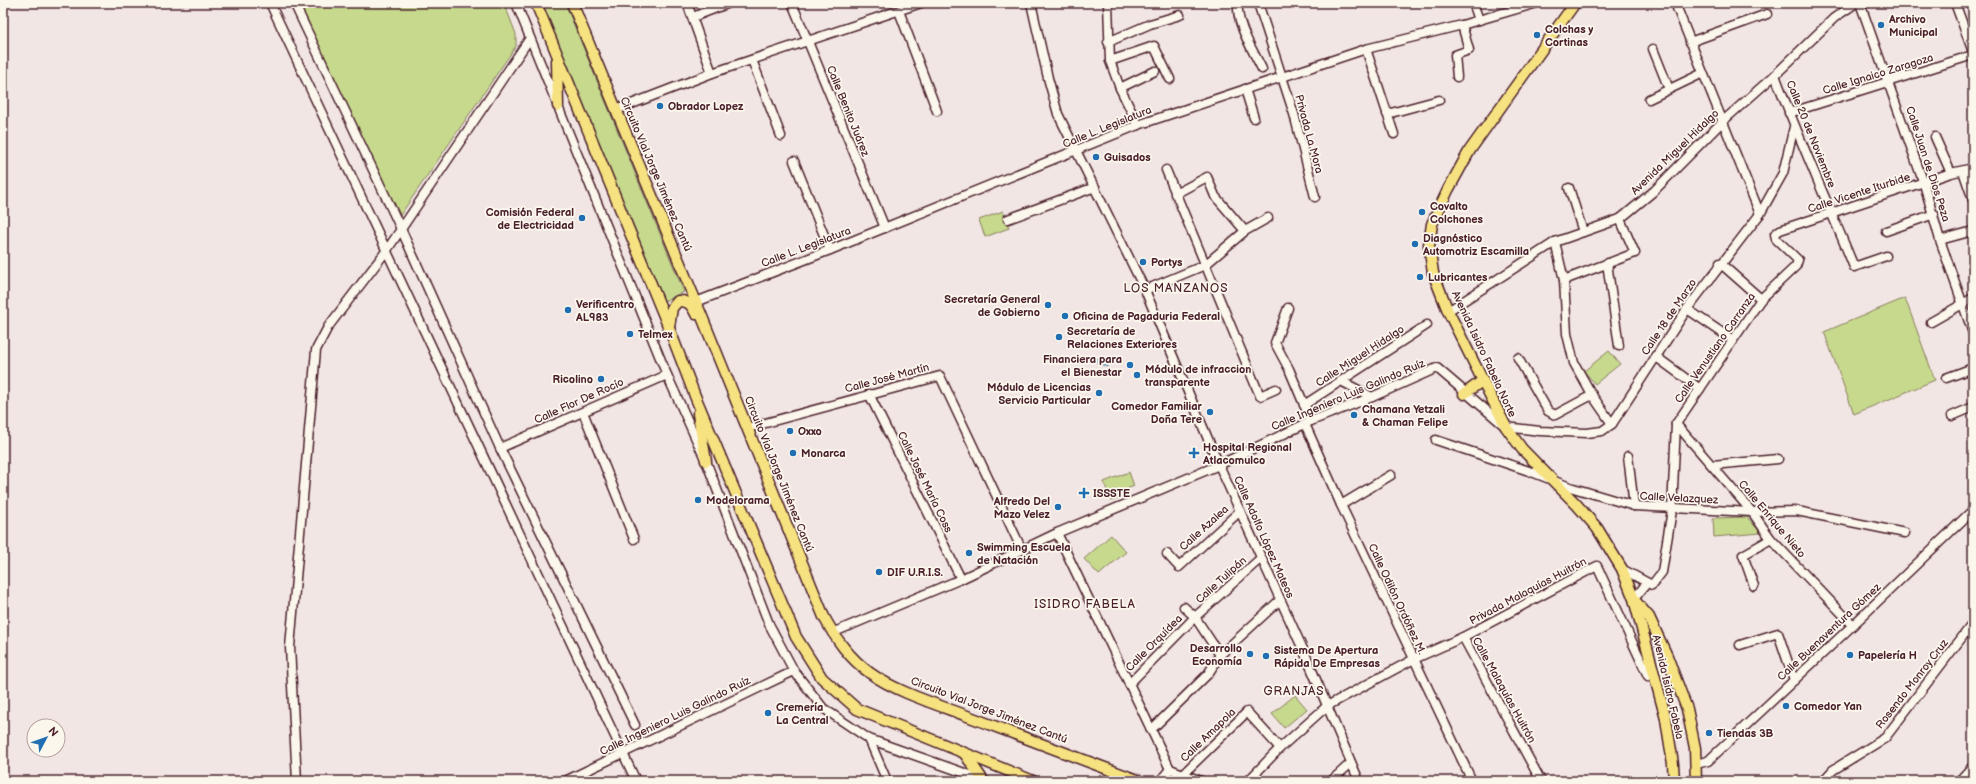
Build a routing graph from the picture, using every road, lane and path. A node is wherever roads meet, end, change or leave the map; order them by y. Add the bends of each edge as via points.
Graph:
1 (270, 3) edge
2 (294, 3) edge
3 (516, 3) edge
4 (536, 3) edge
5 (572, 3) edge
6 (687, 3) edge
7 (729, 3) edge
8 (792, 3) edge
9 (921, 3) edge
10 (1031, 3) edge
11 (1108, 3) edge
12 (1238, 3) edge
13 (1258, 3) edge
14 (1473, 3) edge
15 (1537, 3) edge
16 (1575, 3) edge
17 (1675, 3) edge
18 (1856, 3) edge
19 (1860, 3) edge
20 (1955, 3) edge
21 (899, 10) junction
22 (1766, 14) dead end
23 (1180, 15) dead end
24 (693, 17) junction
25 (1479, 20) junction
26 (1462, 25) junction
27 (530, 38) junction
28 (808, 41) junction
29 (1108, 42) junction
30 (1690, 42) junction
31 (1366, 49) junction
32 (1653, 49) dead end
33 (1973, 52) edge
34 (557, 55) junction
35 (1973, 55) edge
36 (752, 60) junction
37 (1110, 61) junction
38 (1262, 69) dead end
39 (1155, 71) dead end
40 (712, 73) junction
41 (1703, 73) junction
42 (1775, 75) junction
43 (1281, 76) junction
44 (1456, 77) dead end
45 (1170, 79) dead end
46 (1889, 82) junction
47 (1120, 88) junction
48 (1245, 89) junction
49 (1669, 89) junction
50 (1649, 99) dead end
51 (1439, 100) dead end
52 (558, 106) junction
53 (616, 110) junction
54 (937, 111) dead end
55 (1789, 113) junction
56 (1387, 114) junction
57 (1254, 118) dead end
58 (1723, 121) junction
59 (1138, 125) junction
60 (1794, 127) junction
61 (1394, 134) dead end
62 (781, 136) dead end
63 (1934, 137) dead end
64 (1076, 151) junction
65 (794, 161) dead end
66 (1973, 168) edge
67 (1166, 170) dead end
68 (1963, 171) junction
69 (1951, 173) junction
70 (1924, 184) junction
71 (1095, 187) junction
72 (1569, 188) dead end
73 (1175, 194) junction
74 (1315, 198) dead end
75 (1973, 200) edge
76 (1832, 213) junction
77 (1760, 214) junction
78 (1934, 214) junction
79 (1268, 218) dead end
80 (1008, 219) dead end
81 (1620, 219) junction
82 (885, 228) junction
83 (401, 229) junction
84 (1245, 231) junction
85 (1886, 231) dead end
86 (1973, 231) edge
87 (1583, 232) junction
88 (1775, 234) joint
89 (1940, 240) junction
90 (1555, 242) junction
91 (387, 250) junction
92 (830, 250) junction
93 (1886, 256) dead end
94 (1607, 263) junction
95 (1720, 263) junction
96 (1205, 265) junction
97 (1564, 280) junction
98 (1145, 290) junction
99 (1973, 298) edge
100 (1761, 299) junction
101 (696, 302) junction
102 (1963, 304) junction
103 (1288, 308) dead end
104 (1687, 309) junction
105 (1448, 311) junction
106 (1931, 322) dead end
107 (1427, 325) dead end
108 (669, 328) junction
109 (1973, 333) edge
110 (1733, 340) junction
111 (1619, 346) dead end
112 (1655, 356) junction
113 (1518, 358) dead end
114 (1973, 368) edge
115 (667, 375) junction
116 (1946, 378) dead end
117 (1341, 381) junction
118 (1482, 381) junction
119 (730, 386) junction
120 (1276, 389) dead end
121 (1700, 389) junction
122 (869, 394) junction
123 (1464, 394) junction
124 (1592, 395) junction
125 (695, 396) junction
126 (1372, 397) junction
127 (1304, 405) junction
128 (1973, 407) edge
129 (583, 412) junction
130 (1952, 416) dead end
131 (1308, 423) junction
132 (1612, 424) junction
133 (1676, 424) junction
134 (1506, 427) junction
135 (747, 428) junction
136 (1436, 440) dead end
137 (500, 448) junction
138 (1628, 456) dead end
139 (1778, 459) dead end
140 (706, 461) junction
141 (1219, 464) junction
142 (1712, 465) junction
143 (1391, 475) dead end
144 (1552, 479) junction
145 (1341, 505) junction
146 (1634, 506) junction
147 (1672, 510) junction
148 (1973, 510) edge
149 (1240, 511) junction
150 (1752, 512) junction
151 (1905, 532) dead end
152 (1057, 533) junction
153 (1772, 539) junction
154 (634, 540) dead end
155 (1022, 550) junction
156 (1167, 554) dead end
157 (1261, 558) junction
158 (1622, 568) junction
159 (961, 579) junction
160 (1647, 583) junction
161 (1754, 586) dead end
162 (1634, 599) junction
163 (1280, 600) junction
164 (1184, 607) dead end
165 (1195, 618) junction
166 (1973, 623) edge
167 (1853, 625) junction
168 (832, 633) junction
169 (1463, 637) junction
170 (1740, 645) dead end
171 (1220, 655) junction
172 (1414, 659) junction
173 (794, 671) junction
174 (1673, 671) junction
175 (1653, 674) junction
176 (1794, 680) junction
177 (1129, 684) junction
178 (1327, 706) junction
179 (635, 725) dead end
180 (1151, 730) junction
181 (869, 739) junction
182 (1280, 748) junction
183 (623, 754) junction
184 (965, 754) junction
185 (1352, 763) junction
186 (1696, 764) junction
187 (1973, 766) edge
188 (1170, 769) junction
189 (1183, 774) junction
190 (984, 780) edge
191 (297, 781) edge
192 (565, 781) edge
193 (636, 781) edge
194 (887, 781) edge
195 (1033, 781) edge
196 (1140, 781) edge
197 (1160, 781) edge
198 (1201, 781) edge
199 (1248, 781) edge
200 (1331, 781) edge
201 (1359, 781) edge
202 (1472, 781) edge
203 (1541, 781) edge
204 (1674, 781) edge
205 (1696, 781) edge
206 (1823, 781) edge
207 (1959, 781) edge

1 - 91 street
2 - 83 street
3 - 27 street
4 - 34 main road
5 - 53 main road, Circuito Vial Jorge Jiménez Cantú
6 - 24 street
7 - 24 street
8 - 28 street, Calle Benito Juárez
9 - 21 street
10 - 64 street, Calle Adolfo López Mateos via 1058,114
11 - 29 street
12 - 38 street via 1246,36
13 - 43 street, Privada La Mora
14 - 25 street
15 - 25 street, Calle L. Legislatura
16 - 105 main road, Avenida Isidro Fabela Norte via 1470,150 1432,224 1429,245 1434,273
17 - 30 street
18 - 42 street, Avenida Miguel Hidalgo via 1834,18
19 - 46 street, Calle Juan de Dios Peza
20 - 33 street
21 - 28 street
21 - 54 street
22 - 30 street
23 - 29 street via 1150,24
24 - 40 street
25 - 26 street, Calle L. Legislatura
26 - 31 street, Calle L. Legislatura
26 - 44 street via 1469,50 1455,56
27 - 52 street
27 - 83 street
28 - 36 street
28 - 82 street, Calle Benito Juárez
29 - 37 street
30 - 41 street
31 - 43 street, Calle L. Legislatura
31 - 56 street
32 - 49 street
34 - 52 main road
34 - 108 main road
35 - 46 street, Calle Ignaico Zaragoza
36 - 40 street
36 - 62 street
37 - 45 street via 1154,46
37 - 47 street
39 - 47 street
40 - 53 street
41 - 49 street
41 - 58 street
42 - 55 street, Calle 20 de Noviembre
42 - 58 street, Avenida Miguel Hidalgo
43 - 48 street, Calle L. Legislatura
43 - 74 street, Privada La Mora via 1294,114
46 - 55 street, Calle Ignaico Zaragoza
46 - 70 street, Calle Juan de Dios Peza
47 - 59 street
48 - 57 street
48 - 59 street, Calle L. Legislatura
49 - 50 street
51 - 56 street
52 - 115 street
53 - 101 main road, Circuito Vial Jorge Jiménez Cantú
55 - 60 street, Calle 20 de Noviembre
56 - 61 street
58 - 77 street
58 - 81 street, Avenida Miguel Hidalgo via 1654,191
59 - 64 street, Calle L. Legislatura
60 - 76 street, Calle 20 de Noviembre
60 - 77 street, Calle 18 de Marzo via 1782,173
63 - 69 street
64 - 71 street, Calle Adolfo López Mateos
64 - 82 street, Calle L. Legislatura
65 - 92 street
66 - 68 street, Calle Vicente Iturbide
67 - 73 street
68 - 69 street, Calle Vicente Iturbide
68 - 75 street
69 - 70 street, Calle Vicente Iturbide
70 - 76 street, Calle Vicente Iturbide
70 - 78 street, Calle Juan de Dios Peza
71 - 80 street
71 - 98 street, Calle Adolfo López Mateos
72 - 87 street
73 - 84 street via 1208,177 1215,196
73 - 96 street
76 - 88 street, Calle Vicente Iturbide via 1780,230
76 - 93 street, Calle 20 de Noviembre via 1854,267
77 - 95 street, Calle 18 de Marzo
78 - 85 street
78 - 89 street, Calle Juan de Dios Peza
79 - 84 street
81 - 87 street, Avenida Miguel Hidalgo
81 - 94 street via 1635,253
82 - 92 street, Calle L. Legislatura
83 - 91 street
83 - 137 street
84 - 96 street
86 - 89 street
87 - 90 street, Avenida Miguel Hidalgo
88 - 100 street, Calle Venustiano Carranza via 1776,239 1798,260 1796,266
89 - 102 street, Calle Juan de Dios Peza
90 - 97 street
90 - 105 street, Avenida Miguel Hidalgo
91 - 183 street
91 - 191 street via 328,327 316,350 290,648
92 - 101 street, Calle L. Legislatura
94 - 97 street
94 - 111 street
95 - 100 street
95 - 104 street, Calle 18 de Marzo
96 - 98 street
96 - 120 street via 1260,396
97 - 124 street via 1567,334 1574,363
98 - 141 street, Calle Adolfo López Mateos
99 - 102 street
100 - 110 street, Calle Venustiano Carranza
101 - 119 main road, Circuito Vial Jorge Jiménez Cantú
102 - 106 street
102 - 109 street, Calle Juan de Dios Peza
103 - 127 street, Calle Odilón Ordóñez M. via 1275,343
104 - 110 street
104 - 112 street, Calle 18 de Marzo
105 - 118 main road, Avenida Isidro Fabela Norte
107 - 117 street, Calle Miguel Hidalgo
108 - 119 main road via 675,304 684,300 690,303 718,369
108 - 125 main road
110 - 121 street, Calle Venustiano Carranza
112 - 121 street
112 - 132 street, Calle 18 de Marzo via 1636,390
113 - 124 street via 1548,411 1555,415
114 - 116 street
115 - 129 street, Calle Flor De Rocío
115 - 140 street
117 - 126 street
117 - 127 street, Calle Miguel Hidalgo
118 - 123 main road
118 - 134 main road, Avenida Isidro Fabela Norte
119 - 135 main road, Circuito Vial Jorge Jiménez Cantú
121 - 133 street, Calle Venustiano Carranza
122 - 135 street, Calle José Martín
122 - 155 street, Calle José Martín via 940,376
122 - 159 street, Calle José María Coss
123 - 126 street, Calle Ingeniero Luis Galindo Ruíz via 1437,368
123 - 134 street, Calle Ingeniero Luis Galindo Ruíz
124 - 132 street
125 - 140 main road
125 - 184 main road via 796,637 822,678 856,709
126 - 131 street, Calle Ingeniero Luis Galindo Ruíz
127 - 131 street, Calle Odilón Ordóñez M.
128 - 130 street
129 - 137 street, Calle Flor De Rocío
129 - 154 street
131 - 141 street, Calle Ingeniero Luis Galindo Ruíz
131 - 145 street, Calle Odilón Ordóñez M.
132 - 134 street, Calle 18 de Marzo via 1602,431 1587,434
133 - 142 street, Calle Enrique Nieto
133 - 147 street
134 - 144 main road, Avenida Isidro Fabela Norte via 1522,449
135 - 168 main road, Circuito Vial Jorge Jiménez Cantú
136 - 144 street, Calle Velazquez
137 - 179 street
138 - 146 street
139 - 142 street
140 - 173 street via 769,624
141 - 149 street, Calle Adolfo López Mateos
141 - 152 street, Calle Ingeniero Luis Galindo Ruíz
142 - 150 street, Calle Enrique Nieto
143 - 145 street
144 - 146 street, Calle Velazquez
144 - 158 main road, Avenida Isidro Fabela via 1597,528
145 - 172 street, Calle Odilón Ordóñez M.
146 - 147 street, Calle Velazquez
147 - 150 street, Calle Velazquez
147 - 160 street via 1662,572 1652,585
148 - 167 street, Calle Buenaventura Gómez
149 - 156 street, Calle Azalea via 1178,567
149 - 157 street, Calle Adolfo López Mateos
150 - 151 street, Calle Velazquez via 1797,510
150 - 153 street, Calle Enrique Nieto
152 - 155 street, Calle Ingeniero Luis Galindo Ruíz
152 - 177 street
153 - 161 street via 1744,555
153 - 167 street, Calle Enrique Nieto
155 - 159 street, Calle Ingeniero Luis Galindo Ruíz
157 - 163 street, Calle Adolfo López Mateos
157 - 165 street, Calle Tulipán
158 - 160 street
158 - 162 main road, Avenida Isidro Fabela
159 - 168 street, Calle Ingeniero Luis Galindo Ruíz
160 - 162 street
162 - 174 main road, Avenida Isidro Fabela via 1649,617
162 - 175 main road, Avenida Isidro Fabela
163 - 171 street
163 - 178 street, Calle Adolfo López Mateos
164 - 165 street
165 - 171 street
165 - 177 street, Calle Orquídea
166 - 206 street, Rosendo Monroy Cruz via 1885,738 1833,770
167 - 176 street, Calle Buenaventura Gómez
168 - 196 main road, Circuito Vial Jorge Jiménez Cantú via 844,650 859,664 888,683 946,708
169 - 172 street, Calle Malaquías Huitrón
169 - 175 street, Privada Malaquías Huitrón via 1597,566 1648,676
169 - 203 street, Calle Malaquías Huitrón
170 - 176 street via 1778,633
171 - 180 street via 1208,674
172 - 178 street, Calle Malaquías Huitrón
172 - 202 street, Calle Odilón Ordóñez M.
173 - 181 street via 823,708
173 - 183 street, Calle Ingeniero Luis Galindo Ruíz
174 - 175 main road via 1659,669
174 - 186 main road, Avenida Isidro Fabela via 1687,709
175 - 204 main road, Avenida Isidro Fabela via 1666,719 1674,764
176 - 186 street, Calle Buenaventura Gómez via 1708,761
177 - 180 street
178 - 182 street, Calle Malaquías Huitrón
178 - 185 street, Calle Adolfo López Mateos
180 - 188 street
181 - 190 street
181 - 194 street
182 - 189 street, Calle Amapola via 1247,712
182 - 199 street, Calle Malaquías Huitrón
183 - 192 street, Calle Ingeniero Luis Galindo Ruíz
183 - 193 street
184 - 190 main road
184 - 195 main road
185 - 200 street
185 - 201 street, Calle Adolfo López Mateos
186 - 205 main road, Avenida Isidro Fabela
187 - 207 street
188 - 189 street
188 - 197 street, Calle Amapola
189 - 198 street

